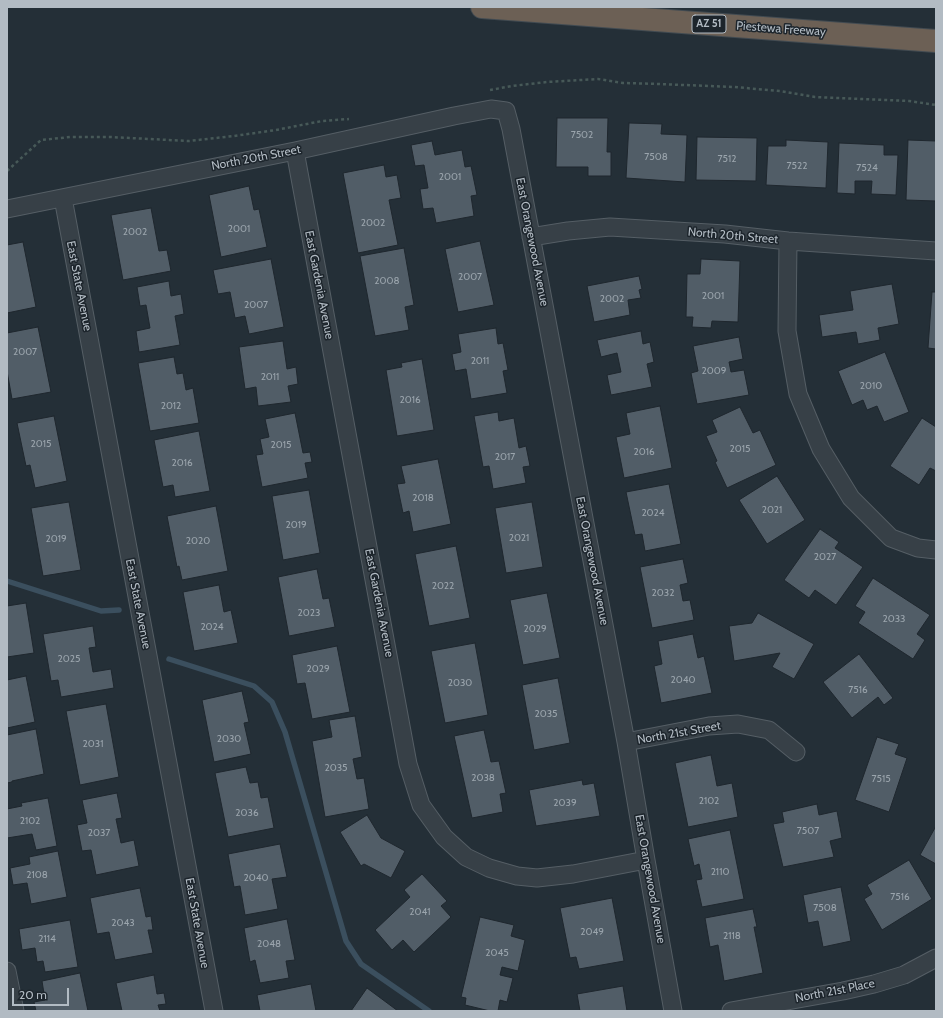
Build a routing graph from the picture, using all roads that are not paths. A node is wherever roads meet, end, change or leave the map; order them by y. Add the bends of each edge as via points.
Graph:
1 (482, 7) edge
2 (936, 41) edge
3 (506, 111) joint
4 (295, 151) junction
5 (62, 198) junction
6 (7, 209) edge
7 (531, 237) junction
8 (788, 241) junction
9 (936, 251) edge
10 (936, 550) edge
11 (626, 742) junction
12 (796, 752) dead end
13 (646, 860) junction
14 (936, 958) edge
15 (7, 971) edge
16 (15, 1011) edge
17 (214, 1011) edge
18 (674, 1011) edge
19 (731, 1011) edge

1 - 2 highway, Piestewa Freeway / AZ 51
3 - 4 street, North 20th Street via 491,109
3 - 7 street, East Orangewood Avenue
4 - 5 street, North 20th Street
4 - 13 street, East Gardenia Avenue via 408,764 421,805 444,837 466,857 489,868 517,876 537,878 573,874
5 - 6 street, North 20th Street
5 - 17 street, East State Avenue
7 - 8 street, North 20th Street via 610,227 725,234
7 - 11 street, East Orangewood Avenue
8 - 9 street, North 20th Street
8 - 10 street via 787,331 798,394 821,449 851,498 891,538 918,548
11 - 12 street, North 21st Street via 709,726 738,724 768,730
11 - 13 street, East Orangewood Avenue
13 - 18 street, East Orangewood Avenue
14 - 19 street, North 21st Place via 904,975 874,984
15 - 16 street

